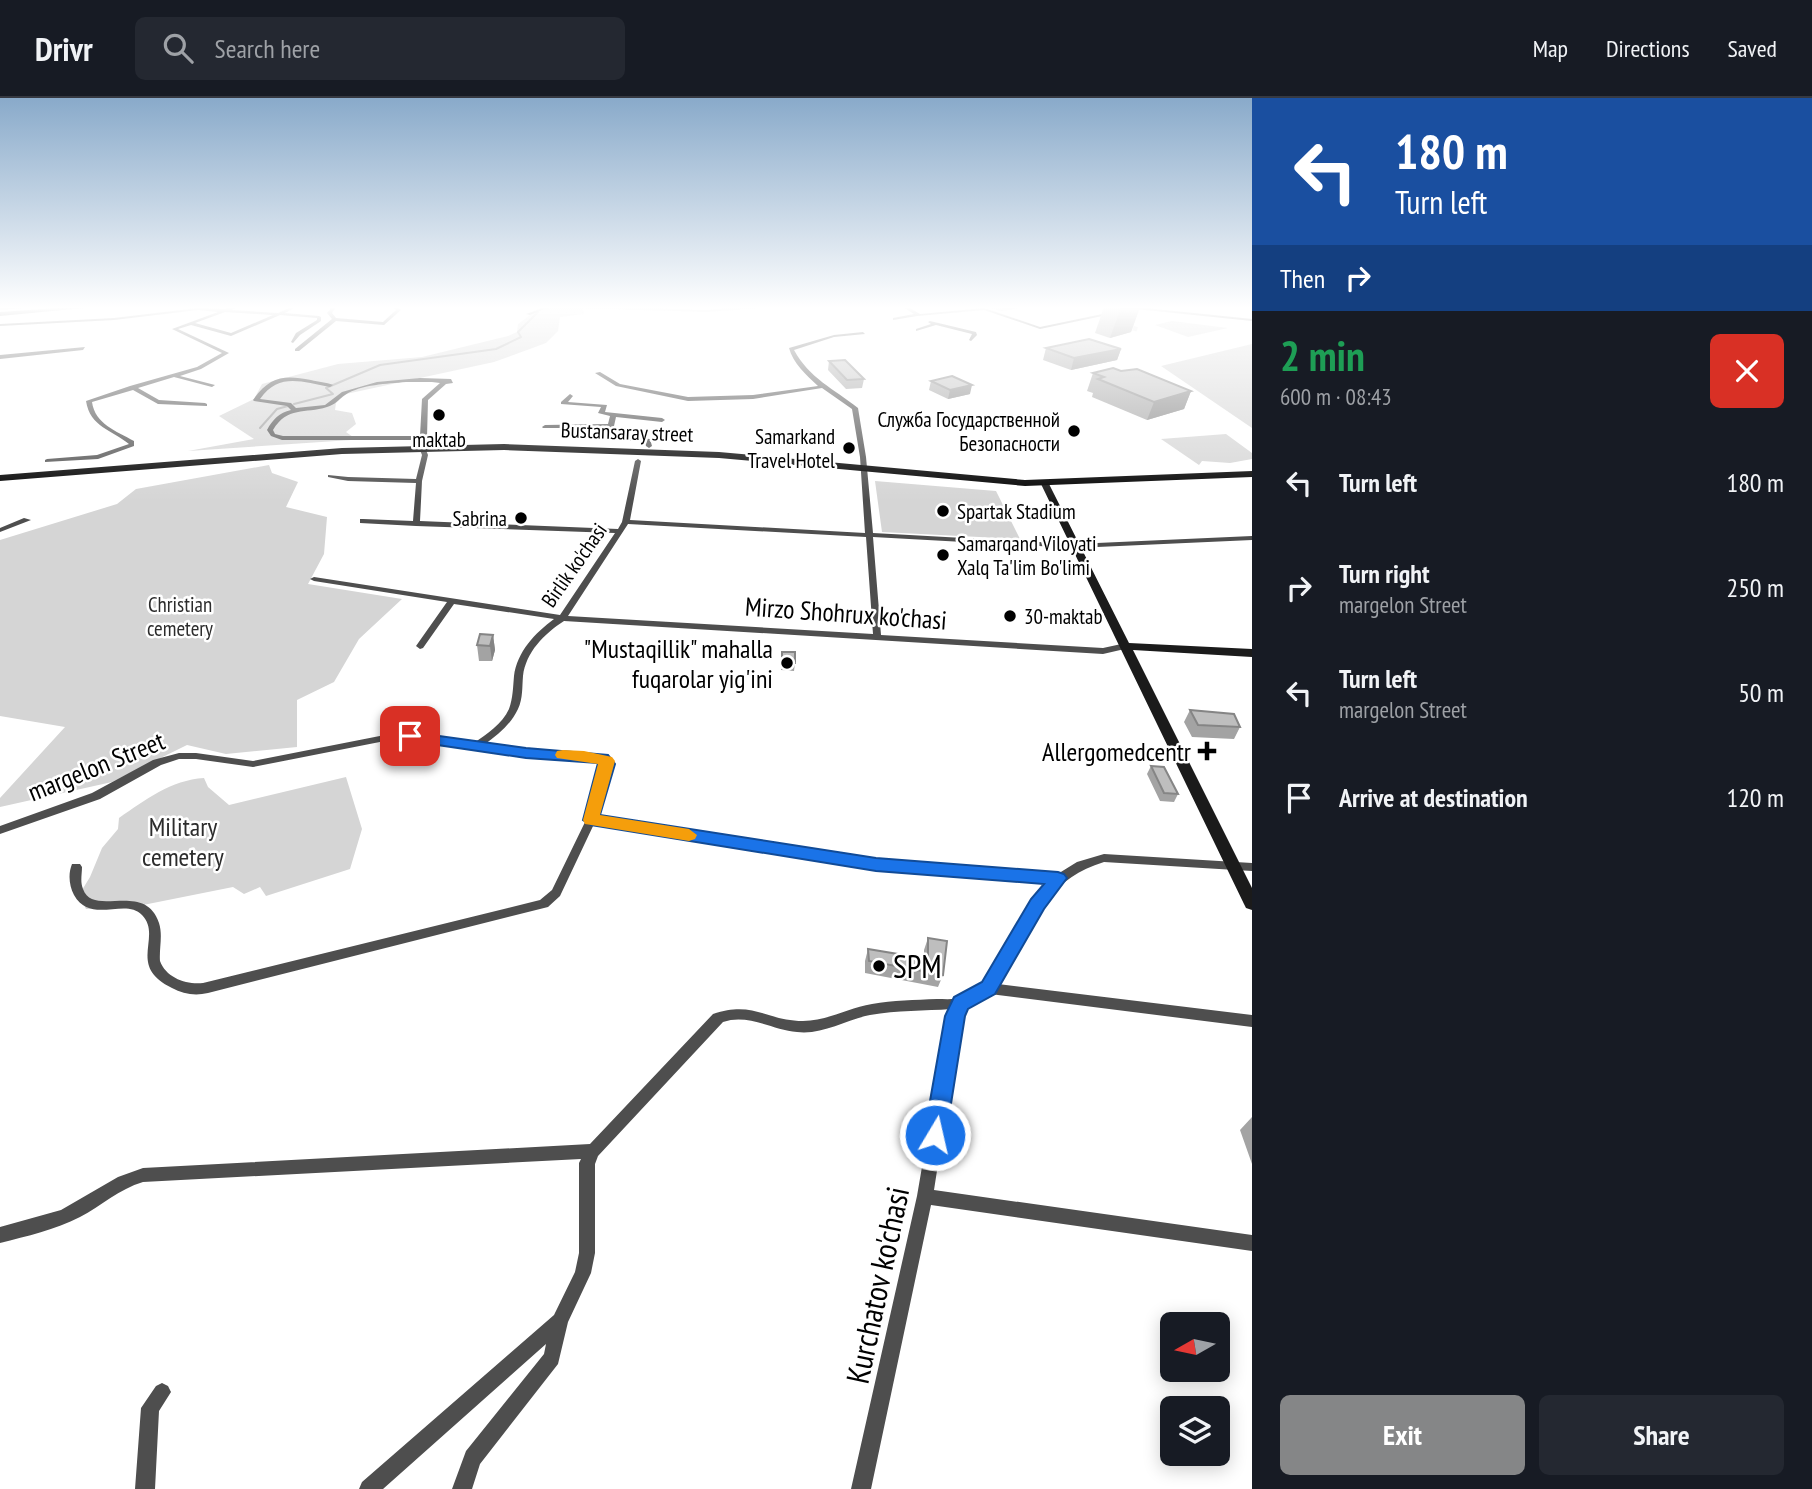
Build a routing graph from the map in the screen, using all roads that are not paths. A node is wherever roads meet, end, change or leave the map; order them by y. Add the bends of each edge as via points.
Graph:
1 (185, 372) edge
2 (808, 372) edge
3 (598, 373) dead end
4 (173, 376) junction
5 (212, 385) dead end
6 (330, 385) dead end
7 (132, 387) junction
8 (821, 387) junction
9 (570, 396) dead end
10 (205, 405) dead end
11 (294, 409) junction
12 (613, 415) junction
13 (662, 420) dead end
14 (545, 426) dead end
15 (611, 426) junction
16 (424, 443) junction
17 (649, 446) junction
18 (47, 461) dead end
19 (638, 461) dead end
20 (1252, 467) edge
21 (863, 468) junction
22 (1252, 474) edge
23 (0, 475) edge
24 (330, 476) dead end
25 (419, 481) junction
26 (1045, 484) junction
27 (27, 520) dead end
28 (363, 521) dead end
29 (626, 522) junction
30 (416, 524) junction
31 (0, 530) edge
32 (620, 531) junction
33 (869, 536) junction
34 (1252, 538) edge
35 (1075, 546) junction
36 (314, 579) dead end
37 (452, 601) junction
38 (562, 618) junction
39 (877, 635) junction
40 (420, 646) dead end
41 (1126, 646) junction
42 (1252, 653) edge
43 (476, 746) junction
44 (591, 820) junction
45 (0, 830) edge
46 (1233, 866) junction
47 (76, 867) dead end
48 (1252, 867) edge
49 (1058, 878) junction
50 (1252, 904) edge
51 (989, 988) junction
52 (961, 1003) junction
53 (1252, 1021) edge
54 (593, 1150) junction
55 (925, 1196) junction
56 (0, 1235) edge
57 (1252, 1243) edge
58 (560, 1321) junction
59 (162, 1392) dead end
60 (145, 1489) edge
61 (369, 1489) edge
62 (462, 1489) edge
63 (861, 1489) edge

1 - 4 street
2 - 8 street
3 - 8 street via 618,386 688,399 753,397
4 - 5 street
4 - 7 street
6 - 11 street via 275,379 256,400 289,404
7 - 10 street via 158,402
7 - 18 street via 88,403 98,423 132,445 98,457
8 - 21 street via 855,408
9 - 12 street via 563,402 604,405 601,414
11 - 16 street via 274,423 273,435
11 - 16 street via 327,406 349,391 411,379 442,382 425,399
12 - 13 street
12 - 15 street
14 - 15 street
15 - 17 street via 614,438 648,440
16 - 17 main road, Bustansaray street
16 - 21 main road, Bustansaray street via 641,451
16 - 23 main road, Bustansaray street
16 - 25 street
17 - 21 main road, Bustansaray street
19 - 29 street, Birlik ko'chasi
20 - 21 main road, Bustansaray street via 1026,477
21 - 26 main road, Bustansaray street
21 - 33 street
22 - 26 main road, Bustansaray street
24 - 25 street
25 - 30 street
26 - 35 main road
27 - 31 street
28 - 30 street
29 - 32 street, Birlik ko'chasi
29 - 33 street
30 - 32 street
32 - 38 street, Birlik ko'chasi
33 - 35 street
33 - 39 street
34 - 35 street
35 - 41 main road
36 - 37 street, Mirzo Shohrux ko'chasi
37 - 38 street, Mirzo Shohrux ko'chasi
37 - 40 street
38 - 39 street, Mirzo Shohrux ko'chasi
38 - 43 street, Birlik ko'chasi via 528,650 520,666 516,700 503,725
39 - 41 street, Mirzo Shohrux ko'chasi via 1103,651
41 - 42 main road
41 - 46 main road
43 - 44 street, margelon Street via 607,761
43 - 45 street, margelon Street via 395,736 253,764 180,756 152,765 97,796
44 - 47 street via 556,893 544,904 195,991 162,978 153,965 149,913 133,905 86,902 78,890
44 - 49 street via 876,865
46 - 48 street
46 - 49 street via 1104,858 1085,861
46 - 50 main road
49 - 51 street via 1037,904
51 - 52 street
51 - 53 street
52 - 54 street via 873,1010 799,1027 730,1012 718,1018
52 - 55 street, Kurchatov ko'chasi via 955,1016
54 - 56 street via 143,1175 126,1178 68,1215
54 - 58 street via 587,1163 587,1253 583,1273
55 - 57 street
55 - 63 street, Kurchatov ko'chasi
58 - 61 street
58 - 62 street via 552,1358 473,1458
59 - 60 street via 150,1408

